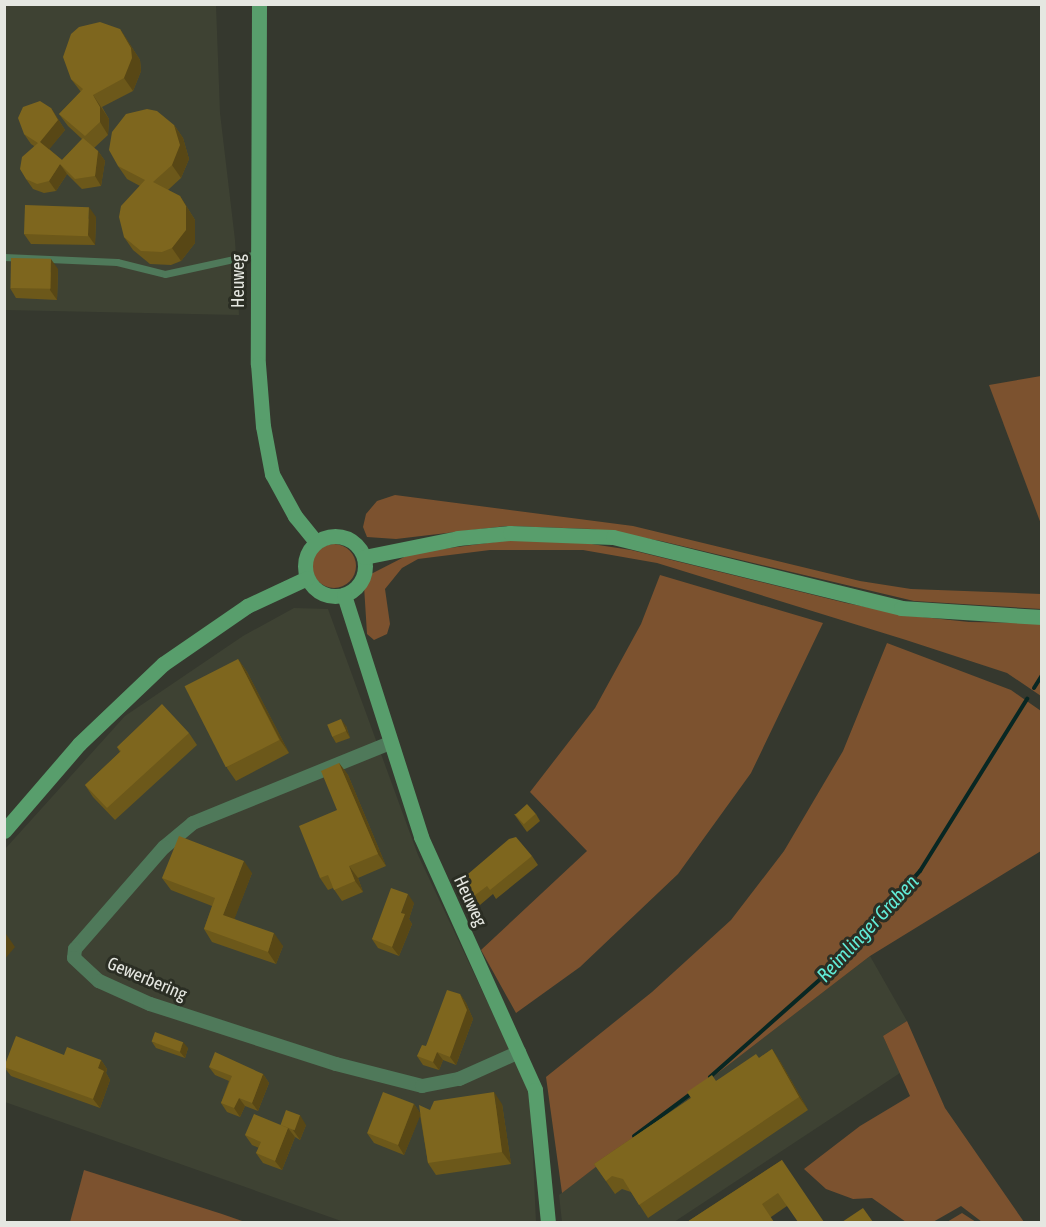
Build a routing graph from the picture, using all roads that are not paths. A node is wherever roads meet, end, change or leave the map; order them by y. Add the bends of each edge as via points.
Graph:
1 (259, 4) edge
2 (257, 254) junction
3 (4, 258) edge
4 (316, 542) junction
5 (364, 557) junction
6 (307, 578) junction
7 (344, 596) junction
8 (1041, 617) edge
9 (390, 743) junction
10 (4, 831) edge
11 (519, 1052) junction
12 (548, 1222) edge

1 - 2 main road, Heuweg
2 - 3 lane via 165,274 117,262
2 - 4 main road, Heuweg via 258,364 272,474 295,516
4 - 5 main road via 343,537 356,544
4 - 6 main road via 306,558
5 - 7 main road via 366,566 360,585
5 - 8 main road via 458,537 613,537 901,608
6 - 7 main road via 326,596
6 - 10 main road via 248,606 163,664 79,744
7 - 9 main road, Heuweg
9 - 11 main road, Heuweg via 441,889
9 - 11 street, Gewerbering via 193,823 164,847 75,949 74,958 99,981 150,1004 336,1064 422,1086 459,1080
11 - 12 main road, Heuweg via 539,1103

